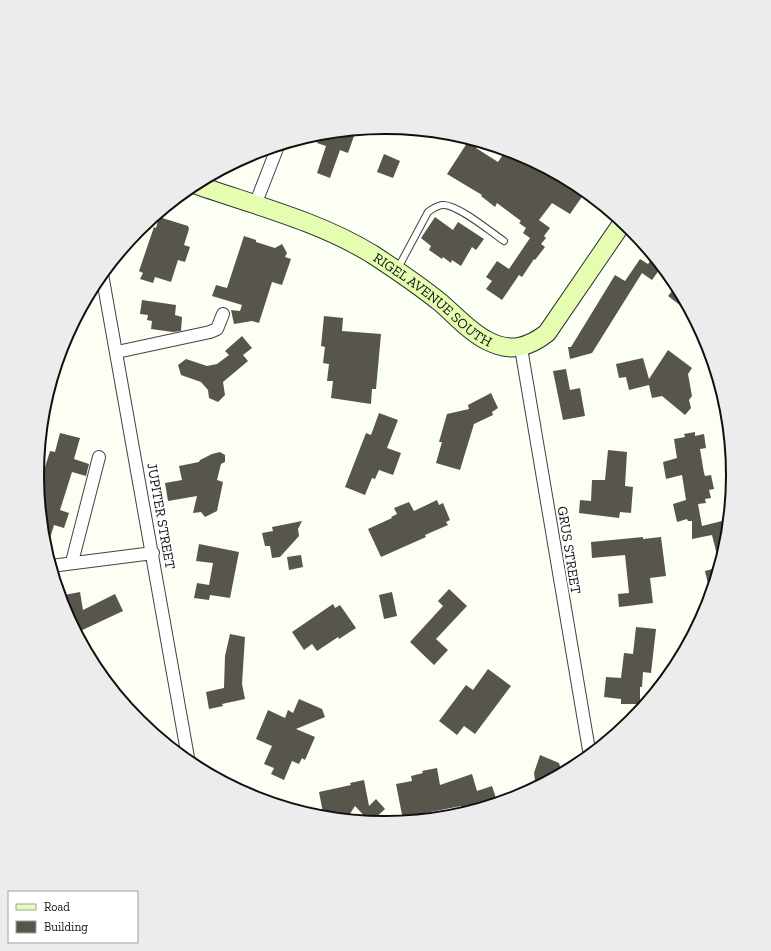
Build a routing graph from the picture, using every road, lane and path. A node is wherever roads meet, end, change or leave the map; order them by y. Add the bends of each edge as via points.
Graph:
1 (276, 152) edge
2 (203, 187) edge
3 (255, 205) junction
4 (620, 227) edge
5 (504, 241) dead end
6 (397, 272) junction
7 (104, 283) edge
8 (223, 314) dead end
9 (521, 348) junction
10 (117, 352) junction
11 (99, 457) dead end
12 (153, 553) junction
13 (72, 562) junction
14 (56, 565) edge
15 (589, 749) edge
16 (187, 753) edge

1 - 3 street
2 - 3 main road, RIGEL AVENUE SOUTH
3 - 6 main road, RIGEL AVENUE SOUTH via 351,242
4 - 9 main road via 547,333
5 - 6 lane via 454,208 447,205 436,206 428,212
6 - 9 main road, RIGEL AVENUE SOUTH via 440,302 488,341
7 - 10 street, JUPITER STREET
8 - 10 street via 217,329 210,332
9 - 15 street, GRUS STREET
10 - 12 street, JUPITER STREET
11 - 13 street
12 - 13 street
12 - 16 street, JUPITER STREET
13 - 14 street

